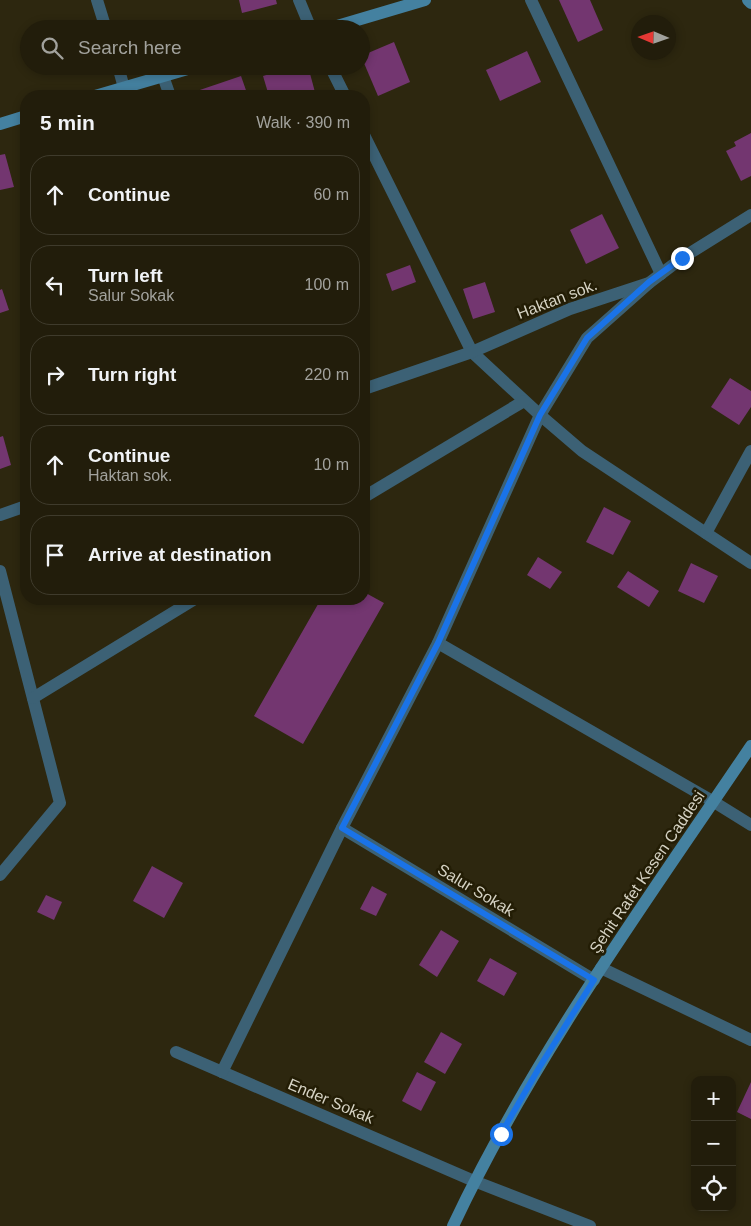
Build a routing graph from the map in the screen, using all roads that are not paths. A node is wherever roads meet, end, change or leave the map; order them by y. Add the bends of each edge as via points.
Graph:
1 (97, 0) edge
2 (300, 0) edge
3 (425, 0) edge
4 (531, 0) edge
5 (748, 0) edge
6 (751, 3) edge
7 (103, 20) edge
8 (308, 20) edge
9 (357, 20) edge
10 (120, 75) edge
11 (167, 75) edge
12 (334, 75) edge
13 (164, 76) junction
14 (124, 88) junction
15 (117, 90) edge
16 (168, 90) edge
17 (342, 90) edge
18 (20, 118) edge
19 (0, 124) edge
20 (370, 147) edge
21 (751, 216) edge
22 (661, 274) junction
23 (649, 282) junction
24 (472, 352) junction
25 (370, 387) edge
26 (524, 401) junction
27 (540, 415) junction
28 (751, 451) edge
29 (370, 493) edge
30 (20, 508) edge
31 (0, 516) edge
32 (706, 533) junction
33 (751, 563) edge
34 (0, 572) edge
35 (185, 605) edge
36 (438, 643) junction
37 (33, 698) junction
38 (751, 746) edge
39 (714, 802) junction
40 (751, 825) edge
41 (342, 828) junction
42 (0, 875) edge
43 (601, 968) junction
44 (594, 980) junction
45 (751, 1040) edge
46 (176, 1052) dead end
47 (222, 1072) junction
48 (474, 1181) junction
49 (453, 1226) edge
50 (590, 1226) edge

1 - 7 street
2 - 8 street
3 - 9 street
4 - 22 street
5 - 6 street
10 - 14 street
11 - 13 street
12 - 17 street
13 - 14 street
13 - 16 street
14 - 15 street
18 - 19 street
20 - 24 street
21 - 22 street, Haktan sok.
22 - 23 street, Haktan sok.
23 - 24 street, Haktan sok. via 570,308
23 - 27 street via 587,338
24 - 25 street, Haktan sok.
24 - 26 street
26 - 27 street
26 - 29 street
27 - 32 street via 582,451
27 - 36 street
28 - 32 street
30 - 31 street
32 - 33 street
34 - 37 street
35 - 37 street
36 - 39 street
36 - 41 street
37 - 42 street via 60,803
38 - 39 street, Şehit Rafet Kesen Caddesi
39 - 40 street
39 - 43 street, Şehit Rafet Kesen Caddesi
41 - 44 street, Salur Sokak
41 - 47 street
43 - 44 street, Şehit Rafet Kesen Caddesi
43 - 45 street
44 - 48 street, Şehit Rafet Kesen Caddesi
46 - 47 street, Ender Sokak
47 - 48 street, Ender Sokak
48 - 49 street, Şehit Rafet Kesen Caddesi
48 - 50 street, Ender Sokak

